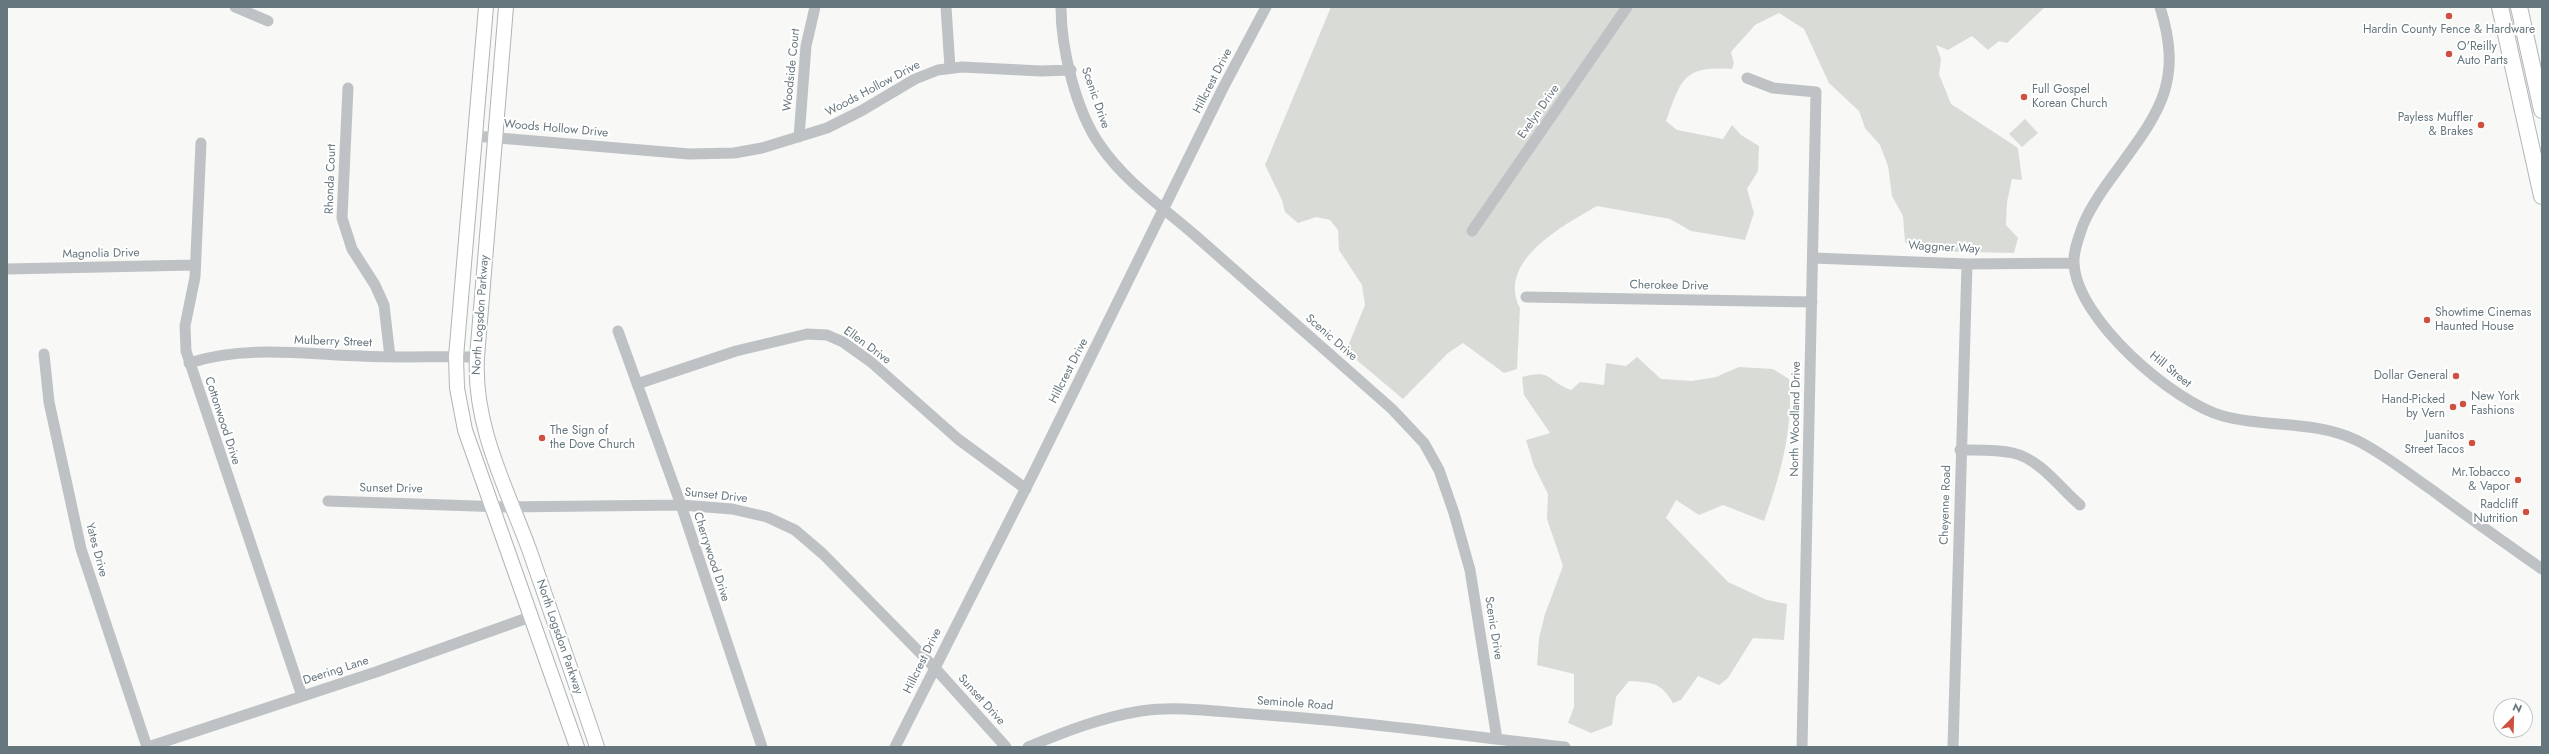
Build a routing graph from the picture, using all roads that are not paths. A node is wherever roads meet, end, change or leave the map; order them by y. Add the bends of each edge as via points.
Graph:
1 (235, 7) edge
2 (486, 7) edge
3 (506, 7) edge
4 (815, 7) edge
5 (946, 7) edge
6 (1061, 7) edge
7 (1266, 7) edge
8 (1627, 7) edge
9 (2160, 7) edge
10 (2500, 7) edge
11 (2519, 7) edge
12 (268, 21) dead end
13 (950, 68) junction
14 (1071, 70) junction
15 (1747, 78) dead end
16 (348, 88) dead end
17 (2542, 110) edge
18 (475, 136) junction
19 (495, 136) junction
20 (800, 137) junction
21 (201, 143) dead end
22 (2542, 196) edge
23 (1164, 210) junction
24 (1472, 231) dead end
25 (1813, 258) junction
26 (2074, 263) junction
27 (1967, 264) junction
28 (195, 265) junction
29 (7, 269) edge
30 (1526, 297) dead end
31 (1812, 302) junction
32 (618, 331) dead end
33 (44, 354) dead end
34 (390, 357) junction
35 (456, 357) junction
36 (477, 357) junction
37 (189, 363) junction
38 (637, 384) junction
39 (1960, 450) junction
40 (1026, 489) junction
41 (328, 501) dead end
42 (680, 505) junction
43 (2080, 505) dead end
44 (492, 507) junction
45 (512, 507) junction
46 (2542, 569) edge
47 (530, 616) junction
48 (934, 667) junction
49 (302, 696) junction
50 (1497, 739) junction
51 (147, 747) edge
52 (576, 747) edge
53 (597, 747) edge
54 (762, 747) edge
55 (895, 747) edge
56 (1006, 747) edge
57 (1028, 747) edge
58 (1565, 747) edge
59 (1802, 747) edge
60 (1953, 747) edge

1 - 12 street
2 - 18 main road, North Logsdon Parkway
3 - 19 main road, North Logsdon Parkway
4 - 20 street, Woodside Court via 806,46
5 - 13 street
6 - 14 street, Scenic Drive via 1063,33
7 - 23 street, Hillcrest Drive
8 - 24 street, Evelyn Drive
9 - 26 street, Hill Street via 2166,24 2170,60 2164,97 2147,128 2096,199 2078,240
10 - 22 highway
11 - 17 highway
13 - 14 street, Woods Hollow Drive
13 - 20 street, Woods Hollow Drive via 915,79 838,123
14 - 23 street, Scenic Drive via 1088,125 1100,146
15 - 25 street, North Woodland Drive via 1773,88 1816,92
16 - 34 street, Rhonda Court via 342,218 352,249 375,285 384,305
18 - 19 street, Woods Hollow Drive
18 - 35 main road, North Logsdon Parkway
19 - 20 street, Woods Hollow Drive via 711,155 762,148
19 - 36 main road, North Logsdon Parkway
21 - 28 street, Cottonwood Drive
23 - 40 street, Hillcrest Drive
23 - 50 street, Scenic Drive via 1392,409 1424,443 1438,470 1464,548
25 - 27 street, Waggner Way
25 - 31 street, North Woodland Drive
26 - 27 street, Waggner Way
26 - 46 street, Hill Street via 2083,294 2104,327 2161,381 2193,404 2225,416 2307,426 2356,440 2387,459
27 - 39 street, Cheyenne Road
28 - 29 street, Magnolia Drive
28 - 37 street, Cottonwood Drive via 184,339
30 - 31 street, Cherokee Drive
31 - 59 street, North Woodland Drive
32 - 38 street, Cherrywood Drive
33 - 51 street, Yates Drive via 49,402 81,549
34 - 35 street, Mulberry Street
34 - 37 street, Mulberry Street via 238,352
35 - 36 street, Mulberry Street
35 - 44 main road, North Logsdon Parkway via 461,416
36 - 45 main road, North Logsdon Parkway via 480,411
37 - 49 street, Cottonwood Drive
38 - 40 street, Ellen Drive via 736,351 807,334 827,335 843,342 870,362 958,439
38 - 42 street, Cherrywood Drive
39 - 43 street via 2003,451 2023,456 2040,467
39 - 60 street, Cheyenne Road
40 - 48 street, Hillcrest Drive
41 - 44 street, Sunset Drive
42 - 45 street, Sunset Drive
42 - 48 street, Sunset Drive via 749,512 795,530 823,554
42 - 54 street, Cherrywood Drive
44 - 45 street, Sunset Drive
44 - 47 main road, North Logsdon Parkway
45 - 53 main road, North Logsdon Parkway
47 - 49 street, Deering Lane
47 - 52 main road, North Logsdon Parkway
48 - 55 street, Hillcrest Drive
48 - 56 street, Sunset Drive
49 - 51 street, Deering Lane
50 - 57 street, Seminole Road via 1463,737 1331,719 1174,709 1122,716 1076,729
50 - 58 street, Seminole Road

